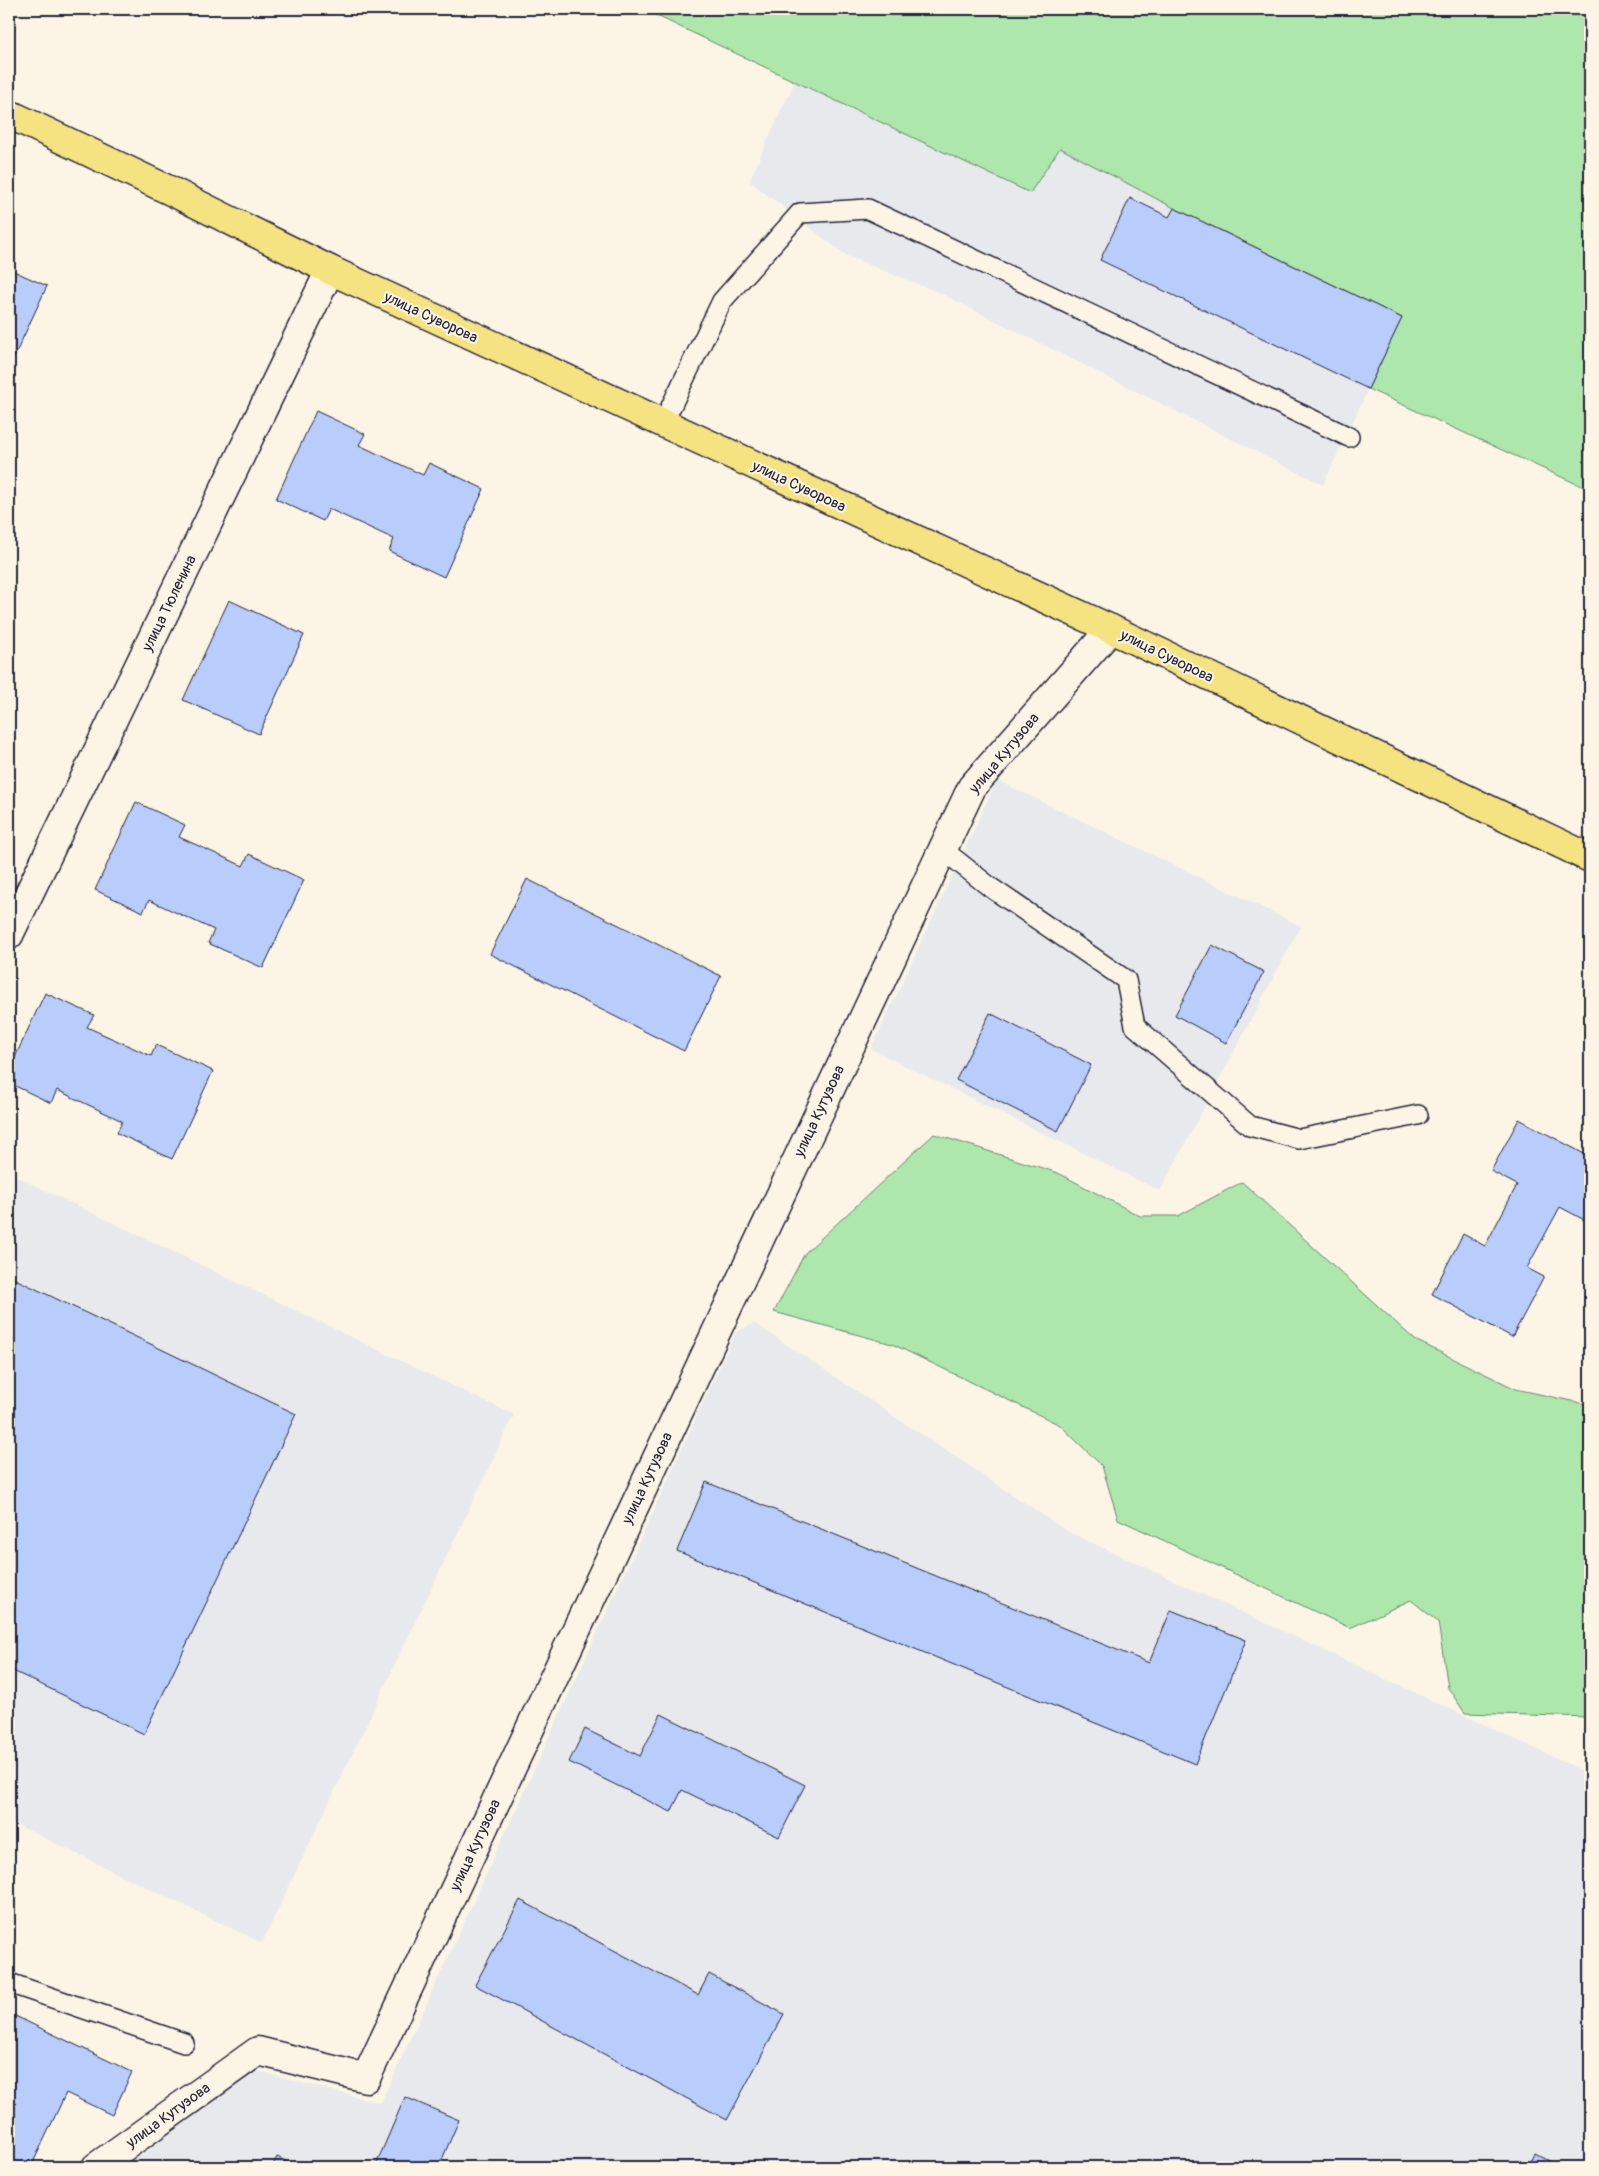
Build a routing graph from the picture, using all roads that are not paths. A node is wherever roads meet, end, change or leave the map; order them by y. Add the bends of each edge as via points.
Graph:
1 (9, 114) edge
2 (330, 270) junction
3 (663, 423) junction
4 (1350, 437) dead end
5 (1111, 629) junction
6 (942, 849) junction
7 (1590, 858) edge
8 (9, 935) edge
9 (1418, 1115) dead end
10 (9, 1983) edge
11 (184, 2043) dead end
12 (96, 2167) edge

1 - 2 main road, улица Суворова
2 - 3 main road, улица Суворова
2 - 8 street, улица Тюленина
3 - 4 lane via 722,301 800,213 868,209
3 - 5 main road, улица Суворова
5 - 6 street, улица Кутузова via 972,787
5 - 7 main road, улица Суворова
6 - 9 lane via 990,887 1126,980 1135,1026 1250,1126 1299,1139
6 - 12 street, улица Кутузова via 366,2078 258,2051
10 - 11 lane

